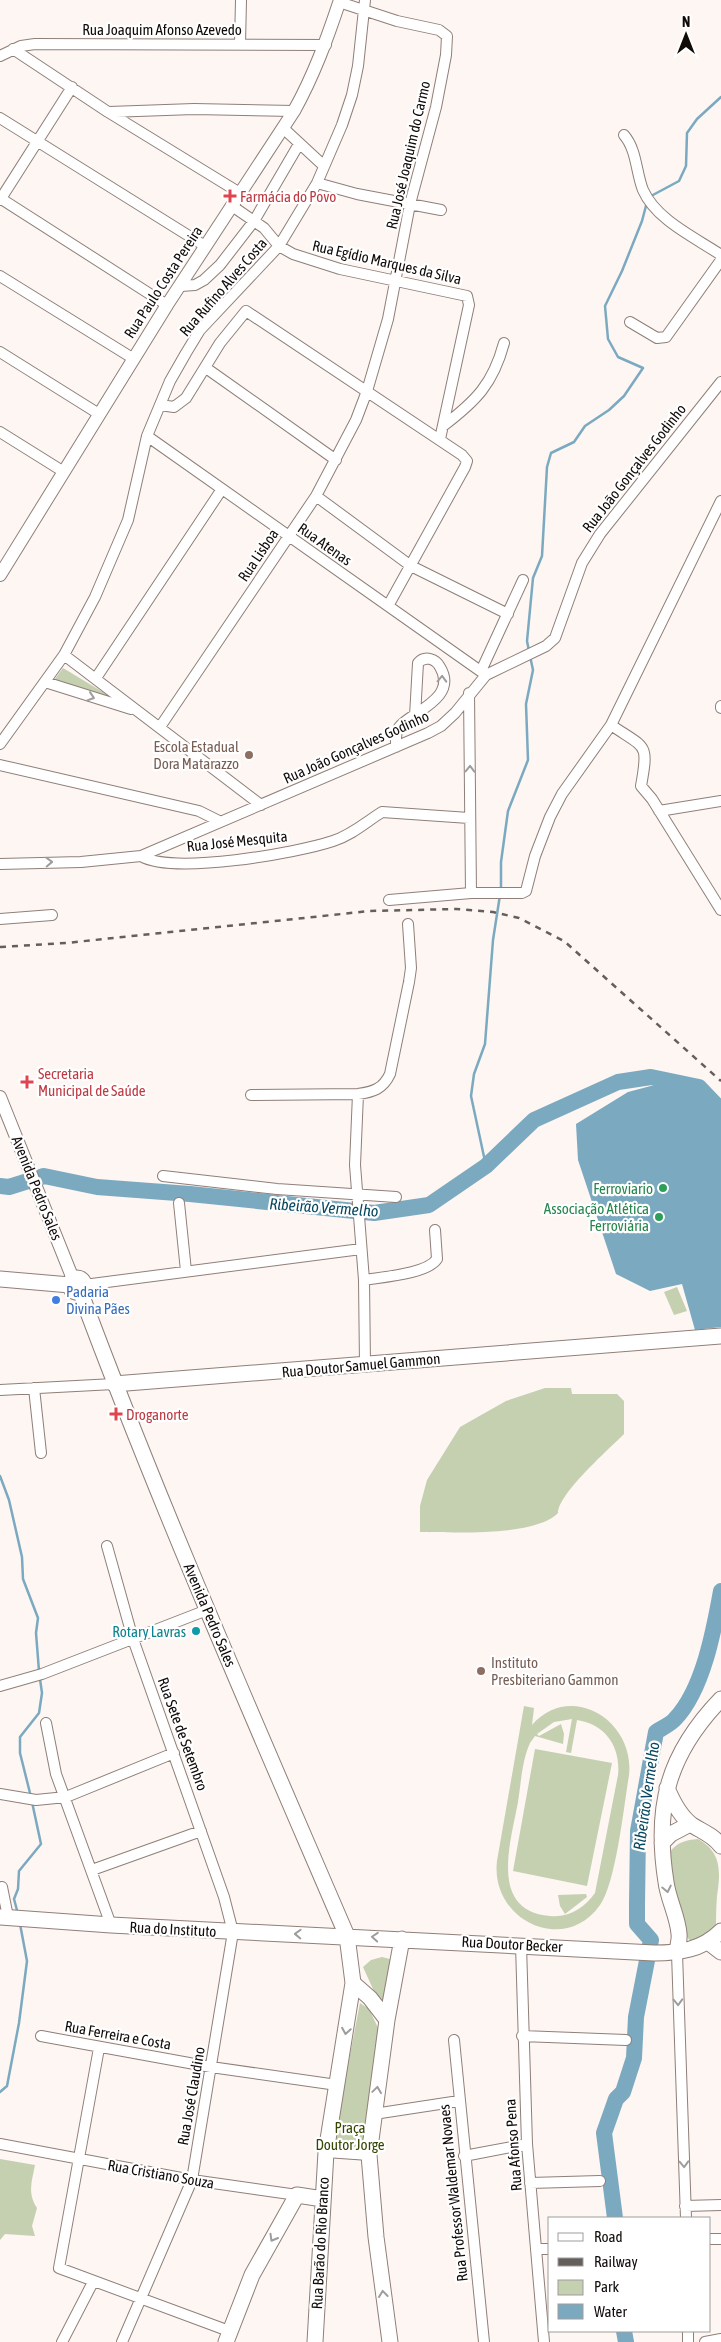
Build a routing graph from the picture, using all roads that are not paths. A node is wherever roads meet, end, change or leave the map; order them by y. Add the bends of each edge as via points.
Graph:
1 (241, 0) edge
2 (339, 1) edge
3 (364, 5) edge
4 (240, 44) junction
5 (326, 45) junction
6 (13, 49) junction
7 (0, 56) edge
8 (72, 87) junction
9 (294, 111) junction
10 (108, 112) junction
11 (0, 118) edge
12 (283, 128) junction
13 (624, 136) dead end
14 (38, 142) junction
15 (299, 144) junction
16 (324, 166) junction
17 (317, 183) junction
18 (240, 193) junction
19 (0, 199) edge
20 (410, 204) junction
21 (232, 206) junction
22 (440, 210) dead end
23 (254, 221) junction
24 (206, 246) junction
25 (280, 246) junction
26 (721, 255) edge
27 (721, 260) edge
28 (0, 276) edge
29 (396, 282) junction
30 (181, 286) junction
31 (167, 305) junction
32 (630, 322) dead end
33 (504, 343) dead end
34 (0, 352) edge
35 (134, 359) junction
36 (206, 368) junction
37 (721, 382) edge
38 (367, 391) junction
39 (160, 406) junction
40 (99, 414) junction
41 (443, 426) junction
42 (147, 436) junction
43 (2, 437) edge
44 (440, 439) junction
45 (336, 460) junction
46 (64, 472) junction
47 (222, 489) junction
48 (316, 496) junction
49 (721, 501) edge
50 (289, 537) junction
51 (411, 566) junction
52 (0, 575) edge
53 (523, 580) dead end
54 (388, 606) junction
55 (508, 614) junction
56 (64, 655) junction
57 (484, 673) junction
58 (96, 678) junction
59 (45, 682) junction
60 (469, 693) junction
61 (137, 711) junction
62 (415, 716) junction
63 (611, 725) junction
64 (160, 727) junction
65 (0, 744) edge
66 (396, 747) junction
67 (0, 765) edge
68 (721, 801) edge
69 (260, 805) junction
70 (659, 811) junction
71 (469, 818) junction
72 (220, 821) junction
73 (141, 856) junction
74 (0, 864) edge
75 (471, 893) junction
76 (389, 900) dead end
77 (721, 910) edge
78 (52, 915) dead end
79 (0, 919) edge
80 (408, 924) dead end
81 (358, 1094) junction
82 (251, 1095) dead end
83 (0, 1097) edge
84 (163, 1176) dead end
85 (356, 1197) junction
86 (396, 1197) dead end
87 (179, 1203) dead end
88 (435, 1230) dead end
89 (361, 1249) junction
90 (186, 1271) junction
91 (0, 1279) edge
92 (364, 1280) junction
93 (77, 1285) junction
94 (721, 1336) edge
95 (365, 1365) junction
96 (114, 1384) junction
97 (34, 1388) junction
98 (0, 1390) edge
99 (41, 1453) dead end
100 (108, 1546) dead end
101 (207, 1610) junction
102 (133, 1639) junction
103 (0, 1686) edge
104 (721, 1699) edge
105 (46, 1723) dead end
106 (174, 1753) junction
107 (667, 1788) junction
108 (0, 1794) edge
109 (66, 1797) junction
110 (690, 1824) junction
111 (201, 1831) junction
112 (719, 1839) edge
113 (662, 1843) junction
114 (92, 1870) junction
115 (2, 1887) dead end
116 (4, 1917) edge
117 (111, 1925) junction
118 (721, 1931) edge
119 (233, 1932) junction
120 (679, 1934) junction
121 (347, 1936) junction
122 (402, 1939) junction
123 (520, 1945) junction
124 (701, 1945) junction
125 (721, 1952) edge
126 (676, 1953) junction
127 (353, 1983) junction
128 (387, 2020) junction
129 (41, 2036) dead end
130 (522, 2036) junction
131 (454, 2040) dead end
132 (626, 2040) dead end
133 (99, 2048) junction
134 (211, 2067) junction
135 (337, 2085) junction
136 (460, 2101) junction
137 (374, 2114) junction
138 (0, 2144) edge
139 (527, 2144) junction
140 (326, 2152) junction
141 (369, 2155) junction
142 (464, 2156) junction
143 (79, 2159) junction
144 (192, 2180) junction
145 (600, 2180) dead end
146 (530, 2182) junction
147 (297, 2195) junction
148 (322, 2199) junction
149 (721, 2205) edge
150 (685, 2206) junction
151 (686, 2217) edge
152 (537, 2249) junction
153 (548, 2249) edge
154 (93, 2282) junction
155 (139, 2299) junction
156 (228, 2337) edge
157 (721, 2339) edge
158 (62, 2342) edge
159 (122, 2342) edge
160 (315, 2342) edge
161 (390, 2342) edge
162 (484, 2342) edge
163 (544, 2342) edge
164 (705, 2342) edge

1 - 4 street
2 - 3 street, Rua José Joaquim do Carmo
2 - 5 street, Rua Paulo Costa Pereira
3 - 16 street, Rua Rufino Alves Costa via 352,95
3 - 20 street, Rua José Joaquim do Carmo via 397,21 439,30 447,36 436,107
4 - 5 street, Rua Joaquim Afonso Azevedo
4 - 6 street, Rua Joaquim Afonso Azevedo via 35,44
5 - 9 street, Rua Paulo Costa Pereira
6 - 7 street, Rua Joaquim Afonso Azevedo
6 - 8 street
8 - 10 street
8 - 14 street
9 - 10 street via 194,109
9 - 12 street, Rua Paulo Costa Pereira
10 - 18 street
11 - 14 street
12 - 15 street
12 - 18 street, Rua Paulo Costa Pereira
13 - 26 street via 631,147 648,198 673,222
14 - 19 street
14 - 24 street
15 - 16 street
15 - 23 street
16 - 17 street, Rua Rufino Alves Costa
17 - 20 street
17 - 25 street, Rua Rufino Alves Costa
18 - 21 street, Rua Paulo Costa Pereira
19 - 31 street
20 - 22 street
20 - 29 street, Rua José Joaquim do Carmo
21 - 23 street, Rua Egídio Marques da Silva
21 - 24 street, Rua Paulo Costa Pereira
23 - 25 street, Rua Egídio Marques da Silva
23 - 30 street via 220,265 204,280 195,285
24 - 30 street, Rua Paulo Costa Pereira
25 - 29 street, Rua Egídio Marques da Silva via 307,260
25 - 39 street, Rua Rufino Alves Costa via 200,330 170,381
27 - 32 street via 670,333 660,339
28 - 35 street
29 - 38 street, Rua José Joaquim do Carmo
29 - 41 street, Rua Egídio Marques da Silva via 462,293 469,299
30 - 31 street, Rua Paulo Costa Pereira
31 - 35 street, Rua Paulo Costa Pereira
33 - 41 street via 488,384 477,398
34 - 40 street
35 - 40 street, Rua Paulo Costa Pereira
36 - 38 street via 220,342 246,311
36 - 39 street via 182,402 174,407
36 - 45 street
37 - 57 street, Rua João Gonçalves Godinho via 600,534 582,563 555,638 546,646
38 - 44 street
38 - 45 street, Rua Lisboa
39 - 42 street, Rua Rufino Alves Costa
40 - 46 street, Rua Paulo Costa Pereira
41 - 44 street, Rua Egídio Marques da Silva
42 - 47 street, Rua Atenas
42 - 56 street, Rua Rufino Alves Costa via 120,542
43 - 46 street
44 - 51 street via 462,455 466,462
45 - 48 street, Rua Lisboa
46 - 52 street, Rua Paulo Costa Pereira
47 - 50 street, Rua Atenas
47 - 58 street
48 - 50 street, Rua Lisboa
48 - 51 street
49 - 63 street
50 - 54 street, Rua Atenas
50 - 64 street, Rua Lisboa
51 - 54 street
51 - 55 street
53 - 55 street
54 - 57 street, Rua Atenas
55 - 57 street
56 - 58 street
56 - 59 street, Rua Rufino Alves Costa
57 - 60 street, Rua João Gonçalves Godinho
58 - 61 street
59 -> 61 street
59 - 65 street, Rua Rufino Alves Costa
60 - 66 street, Rua João Gonçalves Godinho via 441,726
71 -> 60 street
61 - 64 street
62 -> 62 street via 433,704 443,684 443,672 432,659 418,663
62 - 66 street via 398,730
63 - 70 street via 645,751 641,786
63 - 75 street via 562,794 550,817 526,891 517,894
64 - 69 street
66 - 69 street, Rua João Gonçalves Godinho
67 - 72 street via 198,811
68 - 70 street
69 - 72 street, Rua João Gonçalves Godinho
70 - 77 street
71 - 73 street, Rua José Mesquita via 388,811 334,841 279,854 165,863
71 - 75 street
72 - 73 street, Rua João Gonçalves Godinho
74 -> 73 street, Rua José Mesquita via 81,862
75 - 76 street
78 - 79 street
80 - 81 street via 411,968 390,1074 377,1090
81 - 82 street
81 - 85 street
83 - 93 street, Avenida Pedro Sales
84 - 85 street
85 - 86 street
85 - 89 street
87 - 90 street
88 - 92 street via 437,1258 433,1264
89 - 90 street
89 - 92 street
90 - 93 street
91 - 93 main road
92 - 95 street
93 - 96 main road, Avenida Pedro Sales
94 - 95 main road, Rua Doutor Samuel Gammon
95 - 96 main road, Rua Doutor Samuel Gammon
96 - 97 street, Rua Doutor Samuel Gammon
96 - 101 main road, Avenida Pedro Sales
97 - 98 street, Rua Doutor Samuel Gammon
97 - 99 street
100 - 102 street, Rua Sete de Setembro
101 - 102 street
101 - 121 main road, Avenida Pedro Sales
102 - 103 street via 42,1674
102 - 106 street, Rua Sete de Setembro
104 - 107 main road via 698,1722 684,1744
105 - 109 street via 56,1774
106 - 109 street
106 - 111 street, Rua Sete de Setembro
107 - 110 main road
107 - 113 main road
108 - 109 street via 36,1800
109 - 114 street
110 - 112 main road
110 - 113 main road
111 - 114 street
111 - 119 street, Rua Sete de Setembro
113 -> 120 main road via 666,1884
114 - 117 street
115 - 116 street
116 - 117 main road, Rua do Instituto
117 - 119 main road, Rua do Instituto
118 - 124 main road
121 -> 119 main road, Rua do Instituto
119 - 134 street, Rua José Claudino
120 - 124 main road
120 - 126 main road
122 -> 121 main road, Rua Doutor Becker
121 - 127 main road, Rua Barão do Rio Branco
122 - 123 main road, Rua Doutor Becker
122 - 128 main road
123 - 126 main road, Rua Doutor Becker
123 - 130 street, Rua Afonso Pena
124 - 125 main road
124 - 126 main road, Rua Doutor Becker
126 -> 150 street
127 - 128 main road
127 -> 135 main road, Rua Barão do Rio Branco
137 -> 128 main road
129 - 133 street, Rua Ferreira e Costa
130 - 132 street
130 - 139 street, Rua Afonso Pena
131 - 136 street, Rua Professor Waldemar Novaes
133 - 134 street, Rua Ferreira e Costa
133 - 143 street
134 - 135 street, Rua Ferreira e Costa
134 - 144 street, Rua José Claudino
135 - 140 main road, Rua Barão do Rio Branco
136 - 137 street
136 - 142 street, Rua Professor Waldemar Novaes
137 - 141 main road
138 - 143 street, Rua Cristiano Souza
139 - 142 street
139 - 146 street, Rua Afonso Pena
140 - 141 street
140 - 148 main road, Rua Barão do Rio Branco
161 -> 141 main road
142 - 162 street, Rua Professor Waldemar Novaes
143 - 144 street, Rua Cristiano Souza
143 - 154 street via 58,2263 61,2270
144 - 147 street, Rua Cristiano Souza
144 - 155 street, Rua José Claudino
145 - 146 street
146 - 152 street, Rua Afonso Pena
147 - 148 main road, Rua Cristiano Souza
147 -> 156 main road via 252,2275
148 - 160 main road, Rua Barão do Rio Branco
149 - 150 street
150 - 151 street
152 - 153 street
152 - 163 street, Rua Afonso Pena
154 - 155 street
154 - 158 street
155 - 156 street
155 - 159 street, Rua José Claudino
157 - 164 street

